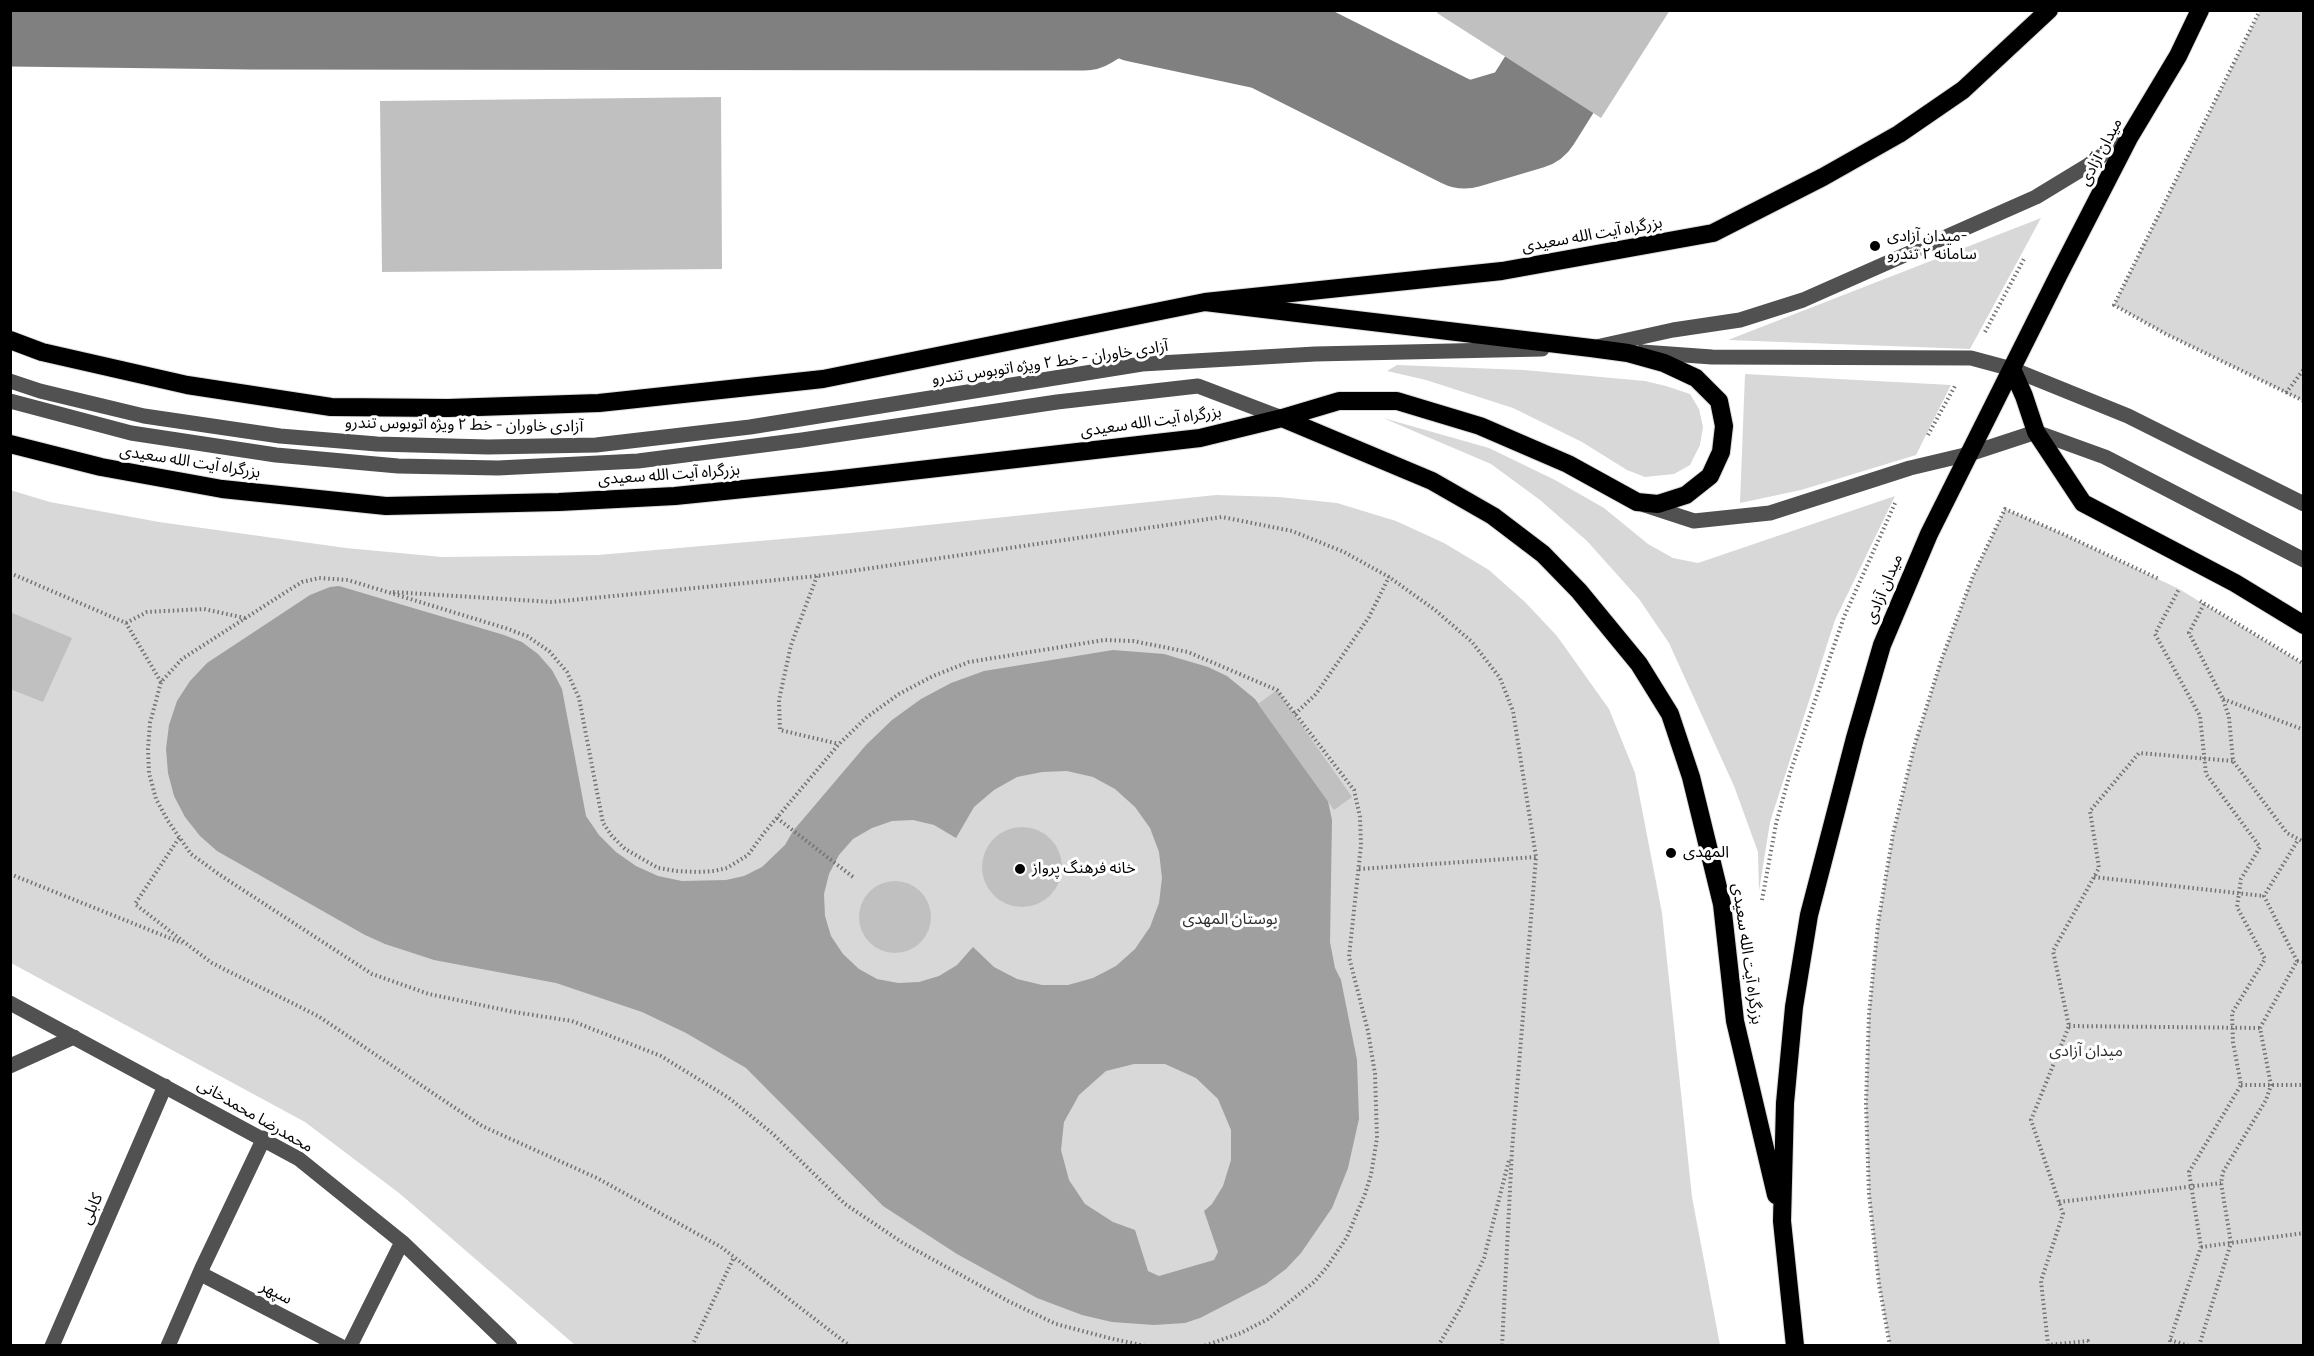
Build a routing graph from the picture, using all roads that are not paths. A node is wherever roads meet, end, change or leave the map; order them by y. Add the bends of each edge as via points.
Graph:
1 (2049, 10) edge
2 (2200, 10) edge
3 (2130, 136) junction
4 (1205, 302) junction
5 (10, 340) edge
6 (1591, 348) junction
7 (2012, 369) junction
8 (10, 381) edge
9 (10, 401) edge
10 (1282, 418) junction
11 (2036, 432) junction
12 (10, 444) edge
13 (1969, 454) junction
14 (1637, 502) junction
15 (2304, 504) edge
16 (2304, 560) edge
17 (2304, 625) edge
18 (10, 1003) edge
19 (74, 1036) junction
20 (10, 1066) edge
21 (165, 1086) junction
22 (264, 1138) junction
23 (1782, 1221) junction
24 (402, 1242) junction
25 (202, 1268) junction
26 (52, 1346) edge
27 (168, 1346) edge
28 (340, 1346) edge
29 (350, 1346) edge
30 (510, 1346) edge
31 (1795, 1346) edge

1 - 4 highway, بزرگراه آیت الله سعیدی via 1963,90 1899,134 1713,232 1502,271
2 - 3 highway, میدان آزادی via 2178,56
3 - 6 street, آزادی خاوران - خط ۲ ویژه اتوبوس تندرو via 2036,197 1803,300 1740,320
3 - 7 highway, میدان آزادی
4 - 5 highway, بزرگراه آیت الله سعیدی via 823,379 599,403 448,408 331,407 187,385 42,352
4 - 6 highway
6 - 7 street via 1712,357 1971,358
6 - 8 street, آزادی خاوران - خط ۲ ویژه اتوبوس تندرو via 1315,354 1142,364 761,425 596,445 377,444 280,436 144,416
6 - 14 highway via 1664,363 1696,378 1719,401 1724,426 1721,452 1710,476 1686,495 1658,504
7 - 11 highway
7 - 13 highway, میدان آزادی
7 - 15 street via 2128,416
9 - 10 street via 131,433 276,455 398,466 498,468 638,461 1198,386
10 - 12 highway, بزرگراه آیت الله سعیدی via 1200,438 675,496 386,506 222,489 101,467
10 - 14 highway via 1339,401 1397,401 1480,426 1568,464
10 - 23 highway, بزرگراه آیت الله سعیدی via 1432,481 1493,516 1543,554 1639,664 1670,714 1694,788 1722,904 1735,1021
11 - 13 street
11 - 16 street via 2105,457
11 - 17 highway via 2083,502 2235,583
13 - 14 street via 1910,468 1770,513 1694,521
13 - 23 highway, میدان آزادی via 1882,645 1809,915 1794,1007 1785,1103
18 - 19 street, محمدرضا محمدخانی
19 - 20 street
19 - 21 street, محمدرضا محمدخانی
21 - 22 street, محمدرضا محمدخانی
21 - 26 street, کابلی
22 - 24 street, محمدرضا محمدخانی via 299,1159
22 - 25 street
23 - 31 highway, میدان آزادی
24 - 29 street
24 - 30 street, محمدرضا محمدخانی
25 - 27 street
25 - 28 street, سپهر via 203,1275 213,1282

